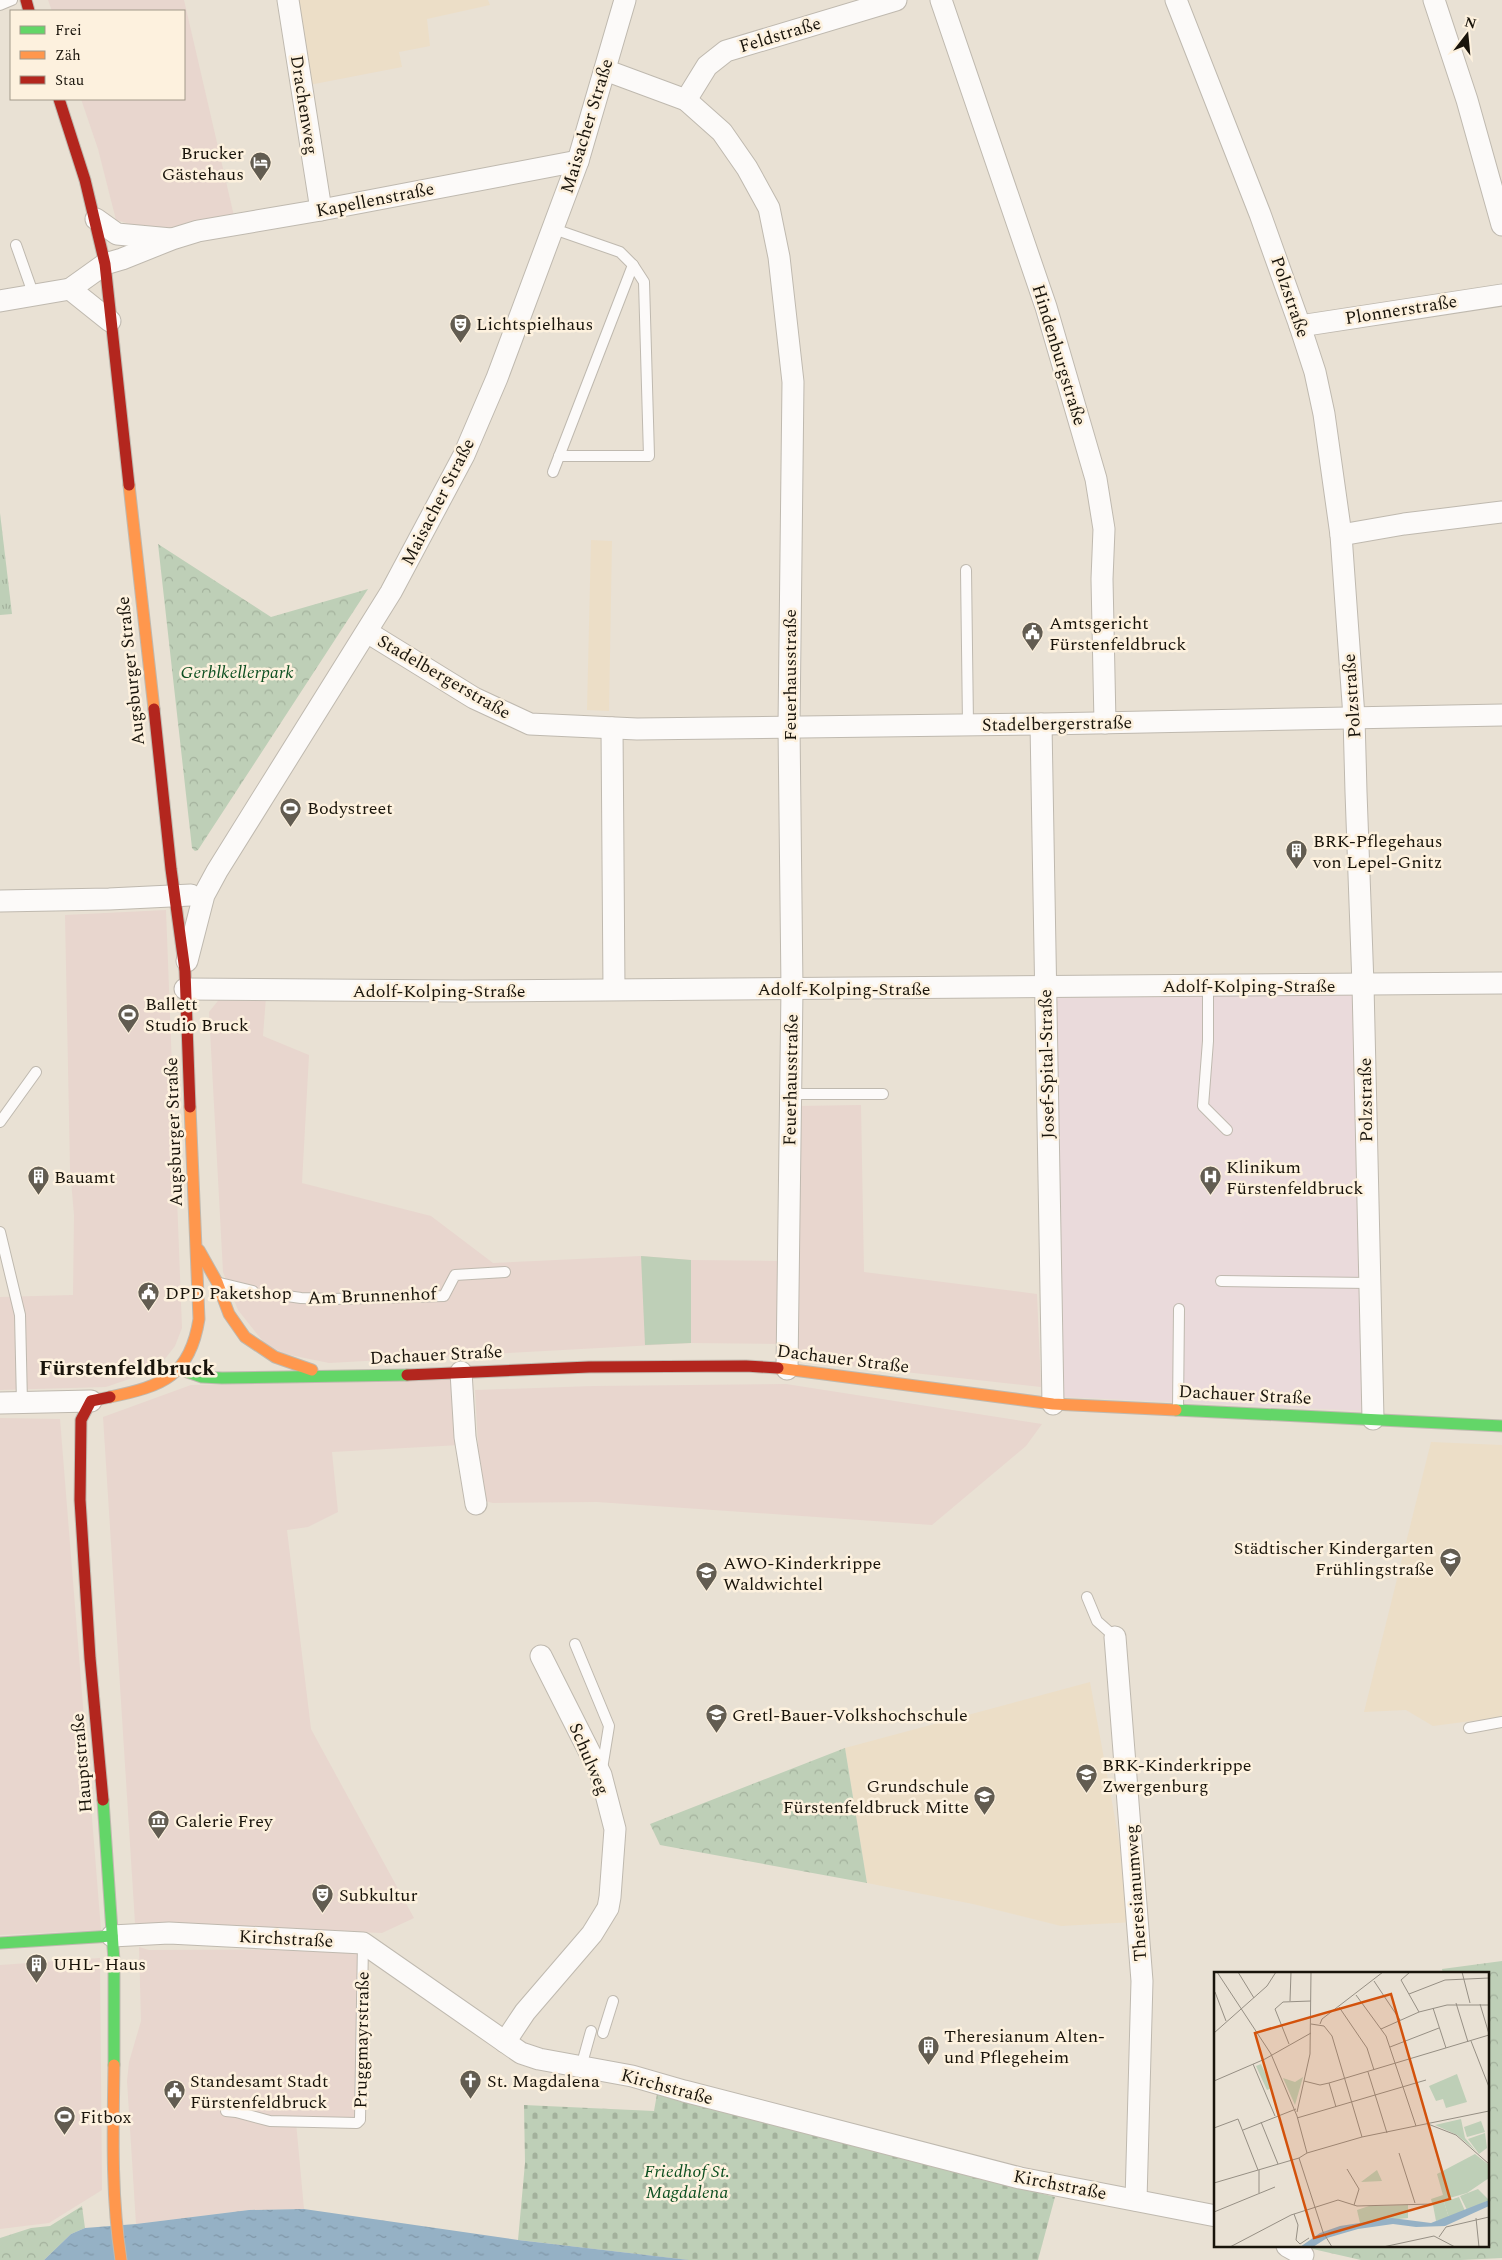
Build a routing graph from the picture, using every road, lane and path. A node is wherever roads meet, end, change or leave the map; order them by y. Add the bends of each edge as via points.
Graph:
1 (12, 0) edge
2 (288, 0) edge
3 (624, 0) edge
4 (896, 0) edge
5 (941, 0) edge
6 (1176, 0) edge
7 (1434, 0) edge
8 (0, 5) edge
9 (605, 70) junction
10 (59, 100) edge
11 (686, 100) junction
12 (578, 161) junction
13 (320, 210) junction
14 (96, 219) junction
15 (1502, 225) edge
16 (554, 229) junction
17 (172, 239) junction
18 (16, 245) dead end
19 (105, 264) junction
20 (633, 265) junction
21 (70, 289) junction
22 (1502, 294) edge
23 (34, 296) junction
24 (0, 301) edge
25 (110, 321) junction
26 (1300, 326) junction
27 (559, 456) junction
28 (553, 472) dead end
29 (1502, 512) edge
30 (1341, 535) junction
31 (966, 570) dead end
32 (367, 632) junction
33 (1502, 715) edge
34 (1354, 717) junction
35 (1105, 723) junction
36 (1041, 724) junction
37 (968, 725) junction
38 (789, 726) junction
39 (612, 728) junction
40 (204, 895) junction
41 (176, 896) junction
42 (0, 901) edge
43 (185, 980) junction
44 (1502, 983) edge
45 (1363, 985) junction
46 (1208, 986) junction
47 (1046, 987) junction
48 (614, 989) junction
49 (792, 989) junction
50 (36, 1072) dead end
51 (791, 1094) junction
52 (883, 1094) dead end
53 (0, 1122) edge
54 (1227, 1130) dead end
55 (0, 1232) edge
56 (196, 1245) junction
57 (505, 1272) dead end
58 (1221, 1281) dead end
59 (217, 1282) junction
60 (1370, 1283) junction
61 (253, 1291) dead end
62 (286, 1296) dead end
63 (1179, 1308) dead end
64 (787, 1368) junction
65 (179, 1369) junction
66 (462, 1372) junction
67 (336, 1377) junction
68 (91, 1401) junction
69 (0, 1403) edge
70 (22, 1403) junction
71 (1053, 1404) junction
72 (1178, 1410) junction
73 (1373, 1418) junction
74 (1499, 1428) edge
75 (476, 1504) dead end
76 (1087, 1596) dead end
77 (1116, 1637) joint
78 (575, 1644) dead end
79 (541, 1656) dead end
80 (1502, 1722) edge
81 (1469, 1728) dead end
82 (600, 1775) junction
83 (112, 1936) junction
84 (0, 1943) edge
85 (363, 1943) junction
86 (613, 2001) dead end
87 (591, 2031) dead end
88 (603, 2033) dead end
89 (505, 2042) junction
90 (582, 2066) junction
91 (226, 2111) dead end
92 (1136, 2200) junction
93 (1214, 2216) edge
94 (121, 2260) edge

1 - 8 lane
2 - 13 street, Drachenweg
3 - 9 street, Maisacher Straße
4 - 11 street, Feldstraße via 726,52 707,66
5 - 35 street, Hindenburgstraße via 1046,307 1096,479 1104,530
6 - 26 street, Polzstraße
7 - 15 street via 1467,100
9 - 11 street, Feuerhausstraße
9 - 12 street, Maisacher Straße
10 - 14 street, Augsburger Straße
11 - 38 street, Feuerhausstraße via 722,132 747,168 768,208 779,257 793,382
12 - 13 street, Kapellenstraße
12 - 16 street, Maisacher Straße
13 - 17 street, Kapellenstraße via 208,228
14 - 17 street, Kapellenstraße via 116,234
14 - 19 street, Augsburger Straße
16 - 20 lane via 620,252
16 - 32 street, Maisacher Straße via 464,455
17 - 19 street, Kapellenstraße
18 - 23 lane
19 - 21 street, Kapellenstraße
19 - 25 street, Augsburger Straße
20 - 27 lane
20 - 27 lane via 644,282 650,456
21 - 23 street
21 - 25 street
22 - 26 street, Plonnerstraße
23 - 24 street
25 - 41 street, Augsburger Straße
26 - 30 street, Polzstraße via 1324,414
27 - 28 lane
29 - 30 street
30 - 34 street, Polzstraße
31 - 37 lane
32 - 39 street, Stadelbergerstraße via 474,698 515,719 530,724
32 - 40 street, Maisacher Straße
33 - 34 street, Stadelbergerstraße
34 - 35 street, Stadelbergerstraße
34 - 45 street, Polzstraße
35 - 36 street, Stadelbergerstraße
36 - 37 street, Stadelbergerstraße
36 - 47 street, Josef-Spital-Straße
37 - 38 street, Stadelbergerstraße
38 - 39 street, Stadelbergerstraße
38 - 49 street, Feuerhausstraße
39 - 48 street
40 - 41 street
40 - 43 street, Maisacher Straße
41 - 42 street
41 - 43 street, Augsburger Straße
43 - 48 street, Adolf-Kolping-Straße via 387,992
43 - 56 street, Augsburger Straße
44 - 45 street, Adolf-Kolping-Straße
45 - 46 street, Adolf-Kolping-Straße
45 - 60 street, Polzstraße
46 - 47 street, Adolf-Kolping-Straße
46 - 54 lane via 1203,1106
47 - 49 street, Adolf-Kolping-Straße
47 - 71 street, Josef-Spital-Straße
48 - 49 street, Adolf-Kolping-Straße
49 - 51 street, Feuerhausstraße
50 - 53 lane
51 - 52 lane
51 - 64 street, Feuerhausstraße
55 - 70 lane via 20,1315
56 - 59 street, Augsburger Straße
56 - 65 street, Augsburger Straße via 200,1319 192,1347
57 - 62 lane, Am Brunnenhof via 455,1275 444,1296 332,1299
58 - 60 lane
59 - 61 lane
59 - 67 street, Augsburger Straße via 225,1306 246,1337 275,1357
60 - 73 street, Polzstraße
63 - 72 lane
64 - 66 street, Dachauer Straße via 589,1367
64 - 71 street, Dachauer Straße
65 - 67 street, Dachauer Straße via 202,1377
65 - 68 street via 150,1386
66 - 67 street, Dachauer Straße
66 - 75 street via 465,1437
68 - 70 street
68 - 83 street, Hauptstraße via 81,1420 80,1500
69 - 70 street
71 - 72 street, Dachauer Straße
72 - 73 street, Dachauer Straße
73 - 74 street, Dachauer Straße
76 - 77 lane, Theresianumweg via 1097,1621
77 - 92 street, Theresianumweg via 1142,1980
78 - 82 lane via 609,1726
79 - 82 street, Schulweg
80 - 81 lane
82 - 89 street, Schulweg via 615,1829 608,1908 592,1934 525,2012
83 - 84 street
83 - 85 street, Kirchstraße via 170,1933
83 - 94 street, Hauptstraße via 115,2220
85 - 89 street, Kirchstraße
85 - 91 lane, Pruggmayrstraße via 360,2120 357,2123 270,2121
86 - 88 lane
87 - 90 lane
89 - 90 street, Kirchstraße via 520,2053 539,2059
90 - 92 street, Kirchstraße via 632,2076 1020,2178
92 - 93 street, Kirchstraße

